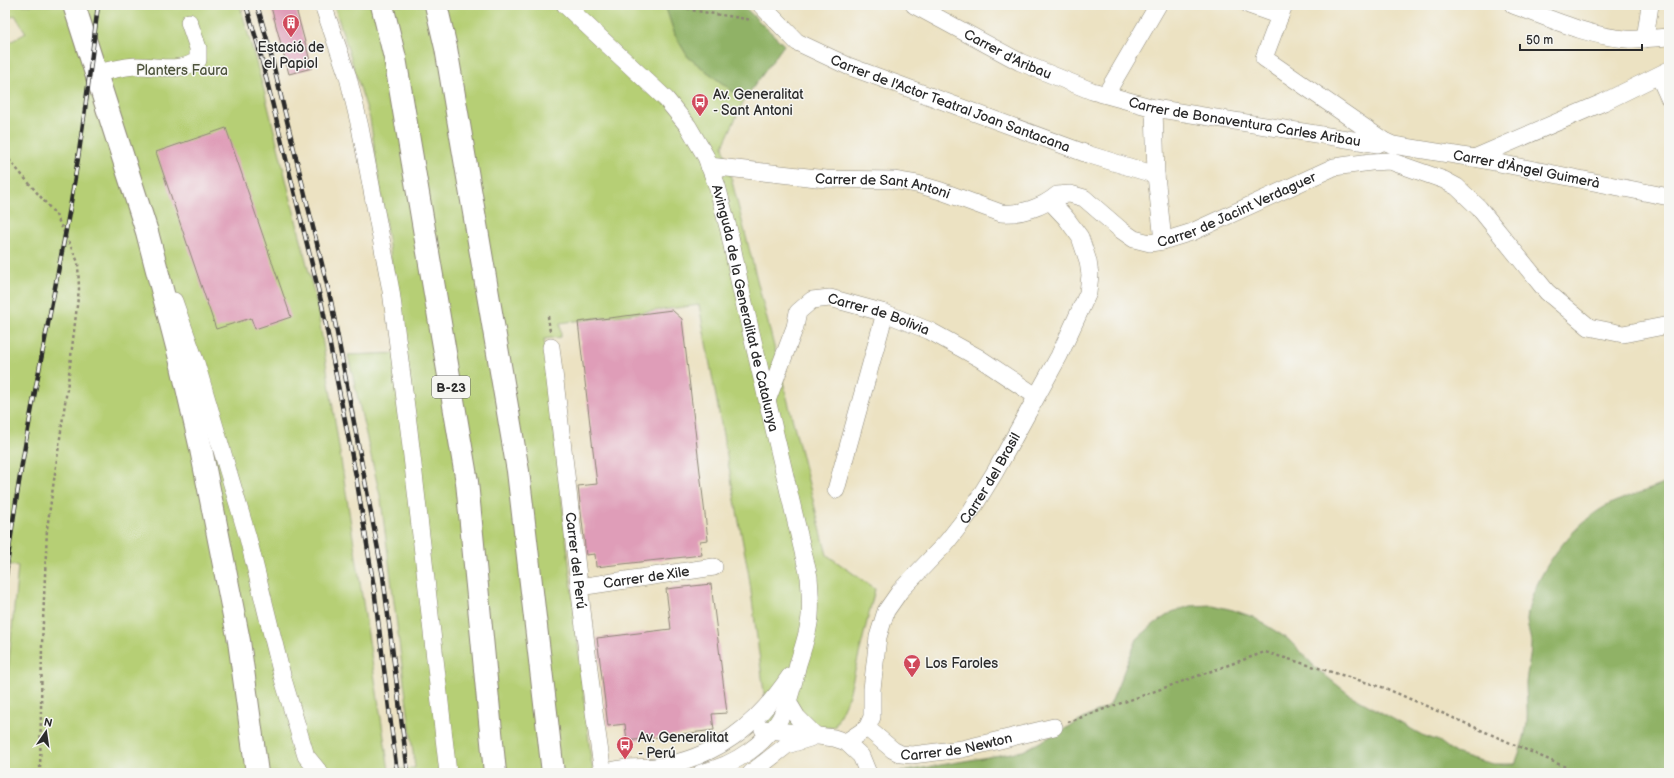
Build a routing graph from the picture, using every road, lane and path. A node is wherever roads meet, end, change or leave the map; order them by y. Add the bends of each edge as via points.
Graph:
1 (74, 5) edge
2 (241, 5) edge
3 (323, 5) edge
4 (382, 5) edge
5 (436, 5) edge
6 (565, 5) edge
7 (682, 5) edge
8 (761, 5) edge
9 (914, 5) edge
10 (1158, 5) edge
11 (1250, 5) edge
12 (1513, 5) edge
13 (1650, 5) edge
14 (243, 11) dead end
15 (1282, 11) edge
16 (1555, 12) edge
17 (190, 22) dead end
18 (781, 25) junction
19 (1669, 38) edge
20 (1645, 39) junction
21 (96, 73) junction
22 (1664, 73) edge
23 (1106, 94) junction
24 (1669, 98) edge
25 (1154, 108) junction
26 (1389, 149) junction
27 (5, 155) edge
28 (1474, 158) junction
29 (709, 166) junction
30 (1156, 175) junction
31 (1669, 197) edge
32 (1050, 201) junction
33 (147, 232) junction
34 (1163, 241) junction
35 (885, 313) junction
36 (548, 316) dead end
37 (549, 323) dead end
38 (1669, 325) edge
39 (551, 347) dead end
40 (1036, 396) junction
41 (768, 398) junction
42 (836, 490) dead end
43 (714, 567) dead end
44 (579, 587) junction
45 (798, 665) junction
46 (788, 702) junction
47 (1054, 727) joint
48 (867, 728) junction
49 (744, 730) junction
50 (772, 730) junction
51 (816, 736) junction
52 (846, 742) junction
53 (707, 752) junction
54 (40, 773) edge
55 (257, 773) edge
56 (320, 773) edge
57 (448, 773) edge
58 (495, 773) edge
59 (553, 773) edge
60 (603, 773) edge
61 (661, 773) edge
62 (701, 773) edge
63 (750, 773) edge
64 (868, 773) edge
65 (1579, 773) edge

1 - 21 main road
2 - 14 path
3 - 57 street via 348,77 360,127 391,291
4 - 58 main road, B-23 via 395,58 467,482
5 - 59 main road via 518,471
6 - 29 street, Avinguda de la Generalitat de Catalunya via 679,113 700,146
7 - 18 path via 691,10
8 - 18 street, Carrer de l'Actor Teatral Joan Santacana
9 - 23 street, Carrer d'Aribau via 1020,62
10 - 23 street
11 - 15 street
12 - 16 street
13 - 20 street
15 - 26 street via 1264,58
16 - 20 street via 1586,31 1607,37
17 - 21 street via 198,48 198,60 189,67 137,66
18 - 30 street, Carrer de l'Actor Teatral Joan Santacana via 797,42 848,66 1090,155
19 - 20 street
21 - 33 main road
22 - 24 street
22 - 28 street
23 - 25 street, Carrer de Bonaventura Carles Aribau
25 - 26 street, Carrer de Bonaventura Carles Aribau via 1378,144
25 - 30 street
26 - 28 street, Carrer d'Àngel Guimerà
26 - 34 street, Carrer de Jacint Verdaguer via 1366,162 1334,167 1192,232
26 - 38 street, Carrer de Jacint Verdaguer via 1457,187 1479,208 1548,292 1589,327 1623,334
27 - 54 path via 56,215 78,262 79,289 72,351 47,529
28 - 31 street, Carrer d'Àngel Guimerà
29 - 32 street, Carrer de Sant Antoni via 826,179 893,180 941,191 1008,214
29 - 41 street, Avinguda de la Generalitat de Catalunya via 729,231
30 - 34 street
32 - 34 street, Carrer de Jacint Verdaguer via 1057,194 1084,198 1134,239 1150,243
32 - 40 street, Carrer del Brasil via 1080,237 1090,275 1088,292 1060,356
33 - 55 main road via 201,449 238,642
33 - 56 street via 198,371 248,538 283,679 306,756
35 - 40 street, Carrer de Bolivia via 930,332 979,358
35 - 41 street, Carrer de Bolivia via 830,298 812,300 798,312 795,327
35 - 42 street
36 - 37 path
39 - 44 street, Carrer del Perú
40 - 48 street, Carrer del Brasil via 971,511 946,543 900,590 886,611 878,637 872,689 872,717
41 - 45 street, Avinguda de la Generalitat de Catalunya via 810,577 809,623
43 - 44 street, Carrer de Xile
44 - 60 street, Carrer del Perú
45 - 46 street, Avinguda de la Generalitat de Catalunya
45 - 49 street, Avinguda de la Generalitat de Catalunya via 778,695
46 - 50 street, Avinguda de la Generalitat de Catalunya
46 - 51 street via 797,717
47 - 48 street, Carrer de Newton via 962,749 912,755 893,750
47 - 65 path via 1265,652 1385,688
48 - 52 street
49 - 50 street
49 - 53 street, Avinguda de la Generalitat de Catalunya
50 - 51 street
50 - 62 street, Avinguda de la Generalitat de Catalunya via 754,747 730,763
51 - 52 street
51 - 63 street via 787,745
52 - 64 street via 861,756
53 - 60 street, Avinguda de la Generalitat de Catalunya via 655,767 626,768
53 - 61 street via 698,762

